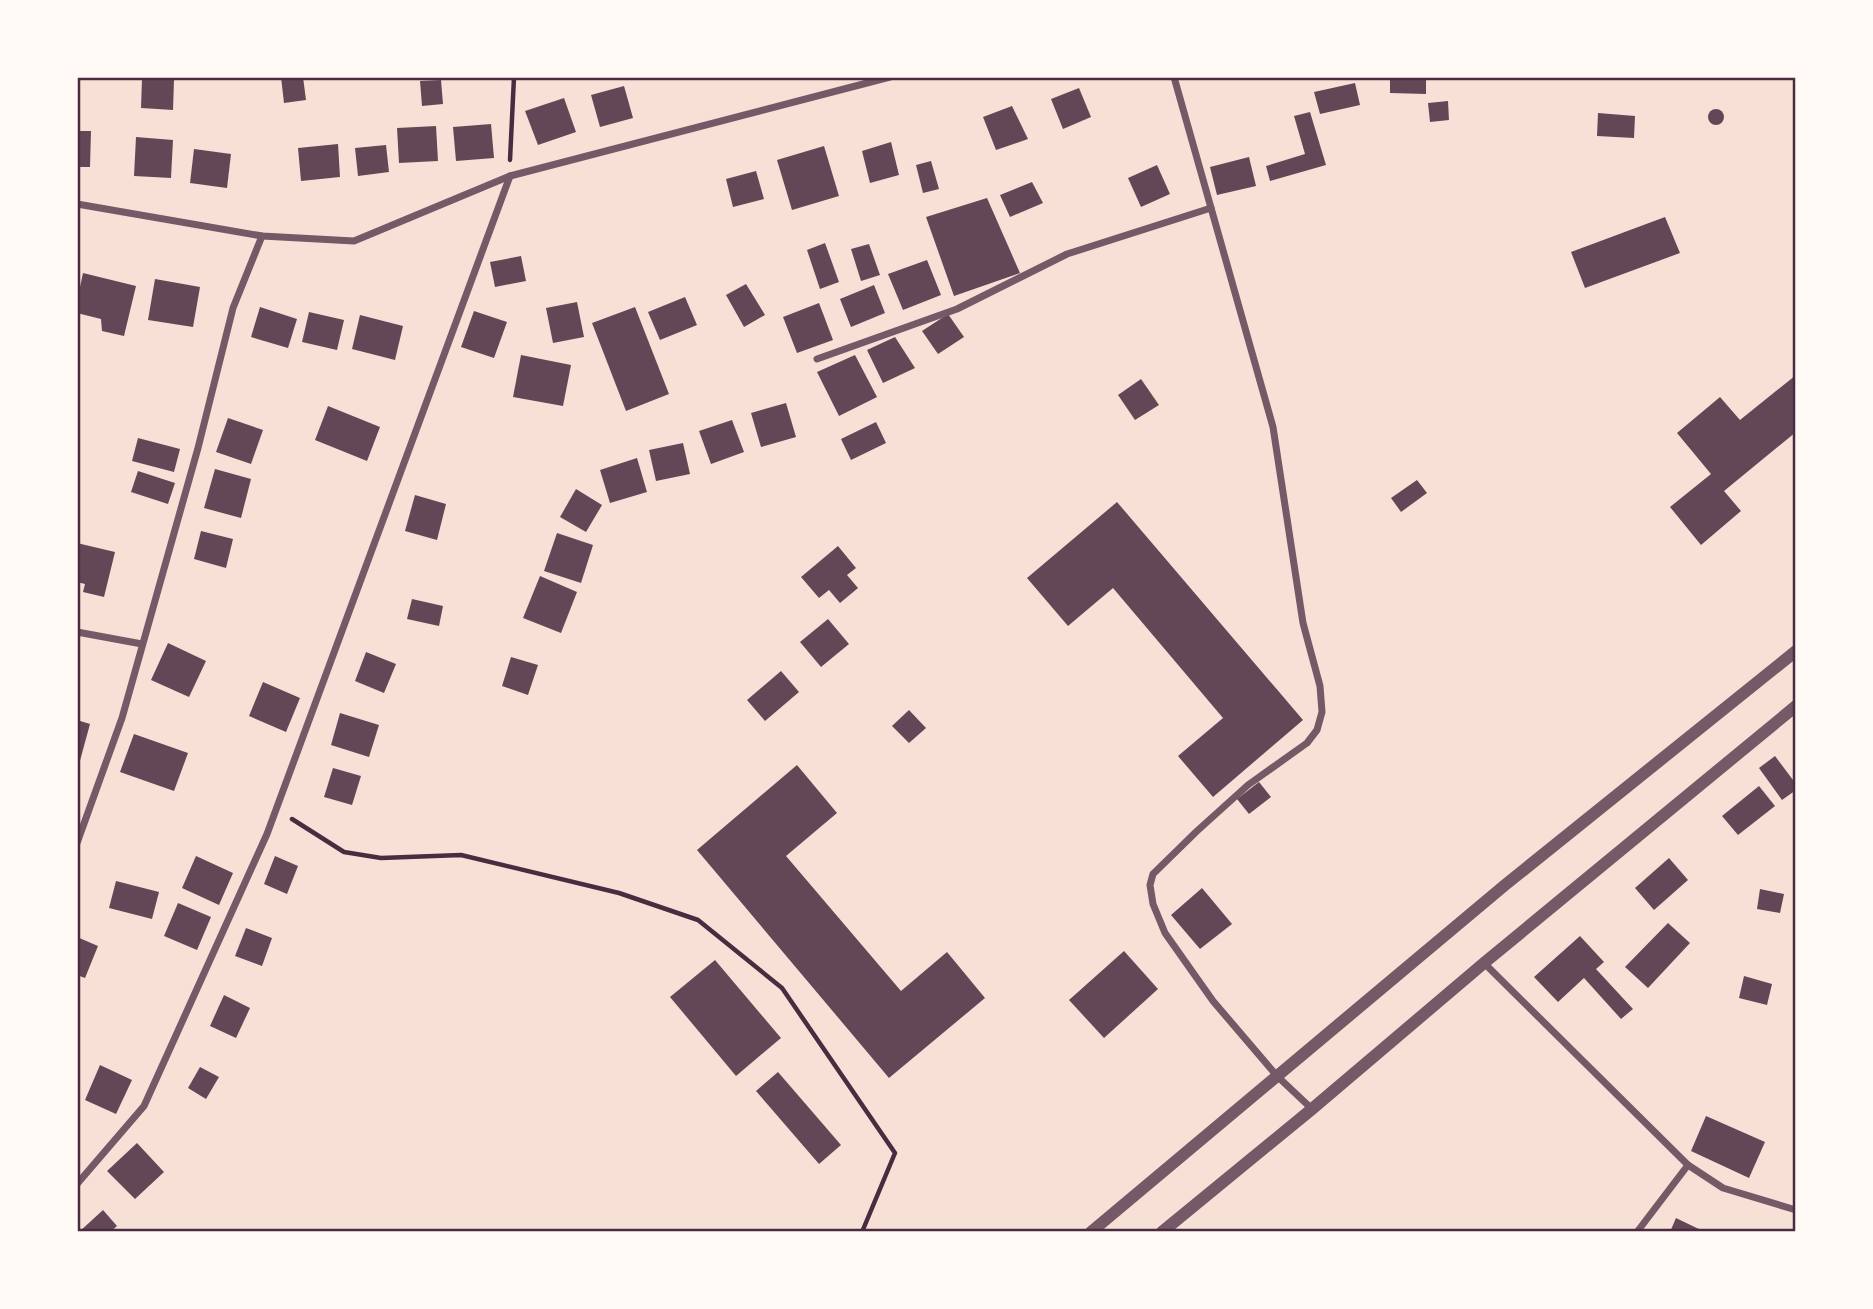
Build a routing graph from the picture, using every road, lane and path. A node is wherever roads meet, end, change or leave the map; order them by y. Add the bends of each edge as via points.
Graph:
1 (514, 77) edge
2 (890, 77) edge
3 (1174, 77) edge
4 (510, 176) junction
5 (77, 204) edge
6 (1211, 208) junction
7 (262, 236) junction
8 (817, 359) dead end
9 (77, 632) edge
10 (142, 644) junction
11 (1796, 651) edge
12 (1796, 706) edge
13 (276, 810) junction
14 (77, 844) edge
15 (1484, 963) junction
16 (1277, 1076) junction
17 (1312, 1109) junction
18 (1688, 1165) junction
19 (77, 1184) edge
20 (1796, 1210) edge
21 (862, 1232) edge
22 (1091, 1232) edge
23 (1162, 1232) edge
24 (1637, 1232) edge

1 - 4 path
2 - 4 street
3 - 6 street
4 - 7 street via 354,241
4 - 13 street
5 - 7 street
6 - 8 street via 1067,254 957,309
6 - 16 street via 1272,427 1322,712 1307,743 1248,785 1196,831 1153,874 1150,885 1165,933 1213,1001
7 - 10 street via 233,308
9 - 10 street
10 - 14 street via 122,718
11 - 16 street
12 - 15 street
13 - 19 street via 144,1106
13 - 21 path via 344,852 381,858 461,855 619,893 698,920 782,988 895,1153
15 - 17 street
15 - 18 street
16 - 17 street
16 - 22 street
17 - 23 street
18 - 20 street via 1723,1188
18 - 24 street

